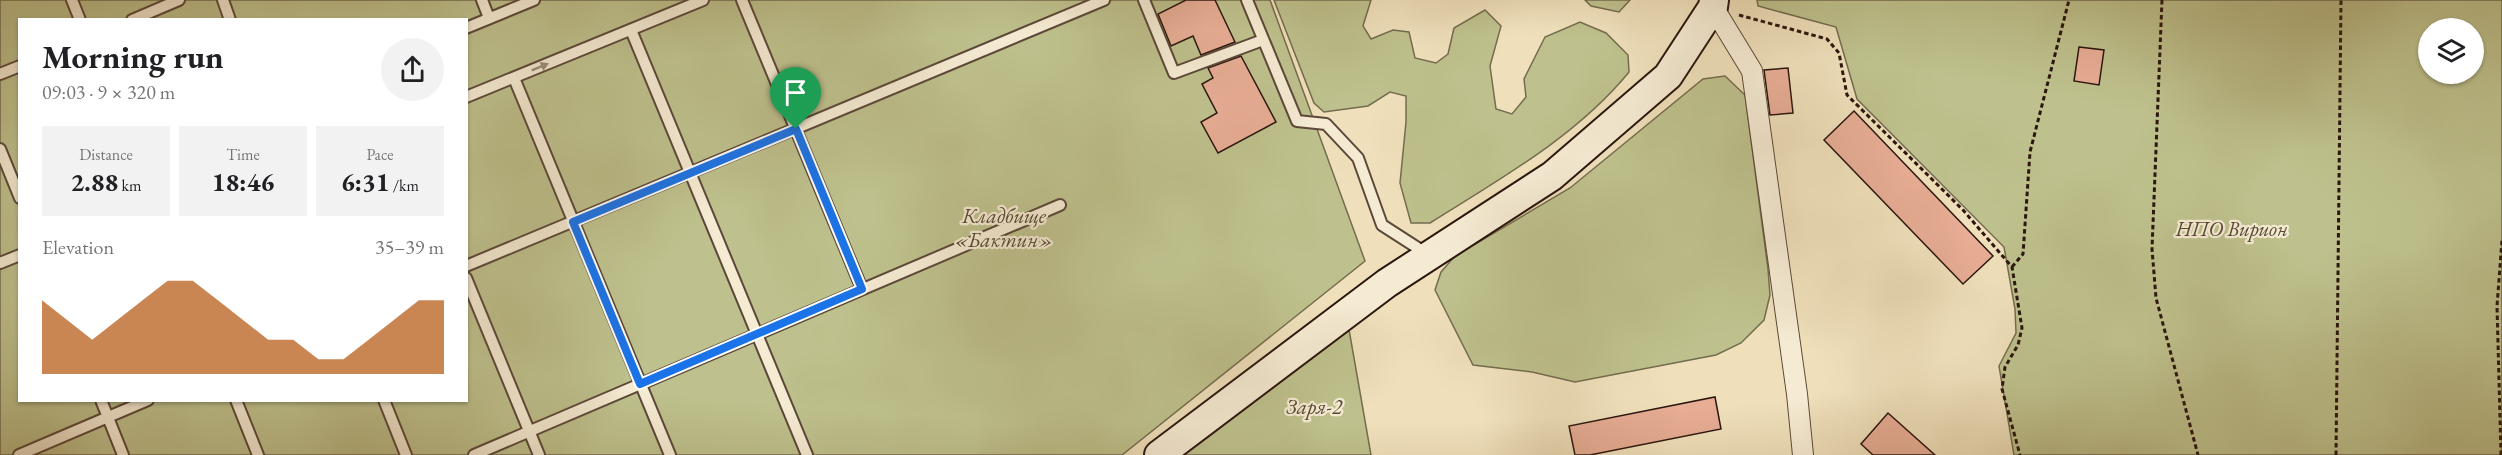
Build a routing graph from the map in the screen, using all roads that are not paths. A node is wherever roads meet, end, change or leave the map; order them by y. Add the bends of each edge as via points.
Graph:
1 (72, 0) edge
2 (178, 0) edge
3 (222, 0) edge
4 (482, 0) edge
5 (534, 0) edge
6 (703, 0) edge
7 (742, 0) edge
8 (1104, 0) edge
9 (1144, 0) edge
10 (1246, 0) edge
11 (1714, 3) edge
12 (79, 18) edge
13 (137, 18) edge
14 (229, 18) edge
15 (489, 18) junction
16 (468, 27) edge
17 (631, 30) junction
18 (1263, 40) junction
19 (18, 67) edge
20 (0, 74) edge
21 (514, 78) junction
22 (468, 96) edge
23 (796, 129) junction
24 (0, 149) edge
25 (691, 173) junction
26 (18, 193) edge
27 (1060, 205) dead end
28 (573, 222) junction
29 (1429, 255) junction
30 (18, 256) edge
31 (0, 263) edge
32 (468, 265) edge
33 (468, 283) edge
34 (862, 289) junction
35 (758, 334) junction
36 (640, 384) junction
37 (102, 402) edge
38 (144, 402) edge
39 (237, 402) edge
40 (385, 402) edge
41 (108, 418) junction
42 (529, 431) junction
43 (19, 455) edge
44 (123, 455) edge
45 (258, 455) edge
46 (406, 455) edge
47 (474, 455) edge
48 (539, 455) edge
49 (670, 455) edge
50 (807, 455) edge
51 (1159, 455) edge
52 (1803, 455) edge

1 - 12 lane
2 - 13 lane
3 - 14 lane
4 - 15 lane
5 - 15 lane
6 - 17 lane
7 - 23 lane
8 - 23 lane
9 - 18 lane via 1174,73
10 - 18 lane
11 - 29 street via 1668,76 1552,176
11 - 52 street via 1752,71
15 - 16 lane
21 -> 17 lane
17 - 25 lane
18 - 29 lane via 1297,121 1326,124 1358,158 1382,225
19 - 20 lane
21 - 22 lane
21 - 28 lane
23 - 25 lane
23 - 34 lane
24 - 26 lane
25 - 28 lane
25 - 35 lane
27 - 34 lane
28 - 32 lane
28 - 36 lane
29 - 51 street
30 - 31 lane
33 - 42 lane
34 - 35 lane
35 - 36 lane
35 - 50 lane
36 - 42 lane
36 - 49 lane
37 - 41 lane
38 - 41 lane
39 - 45 lane
40 - 46 lane
41 - 43 lane
41 - 44 lane
42 - 47 lane
42 - 48 lane

